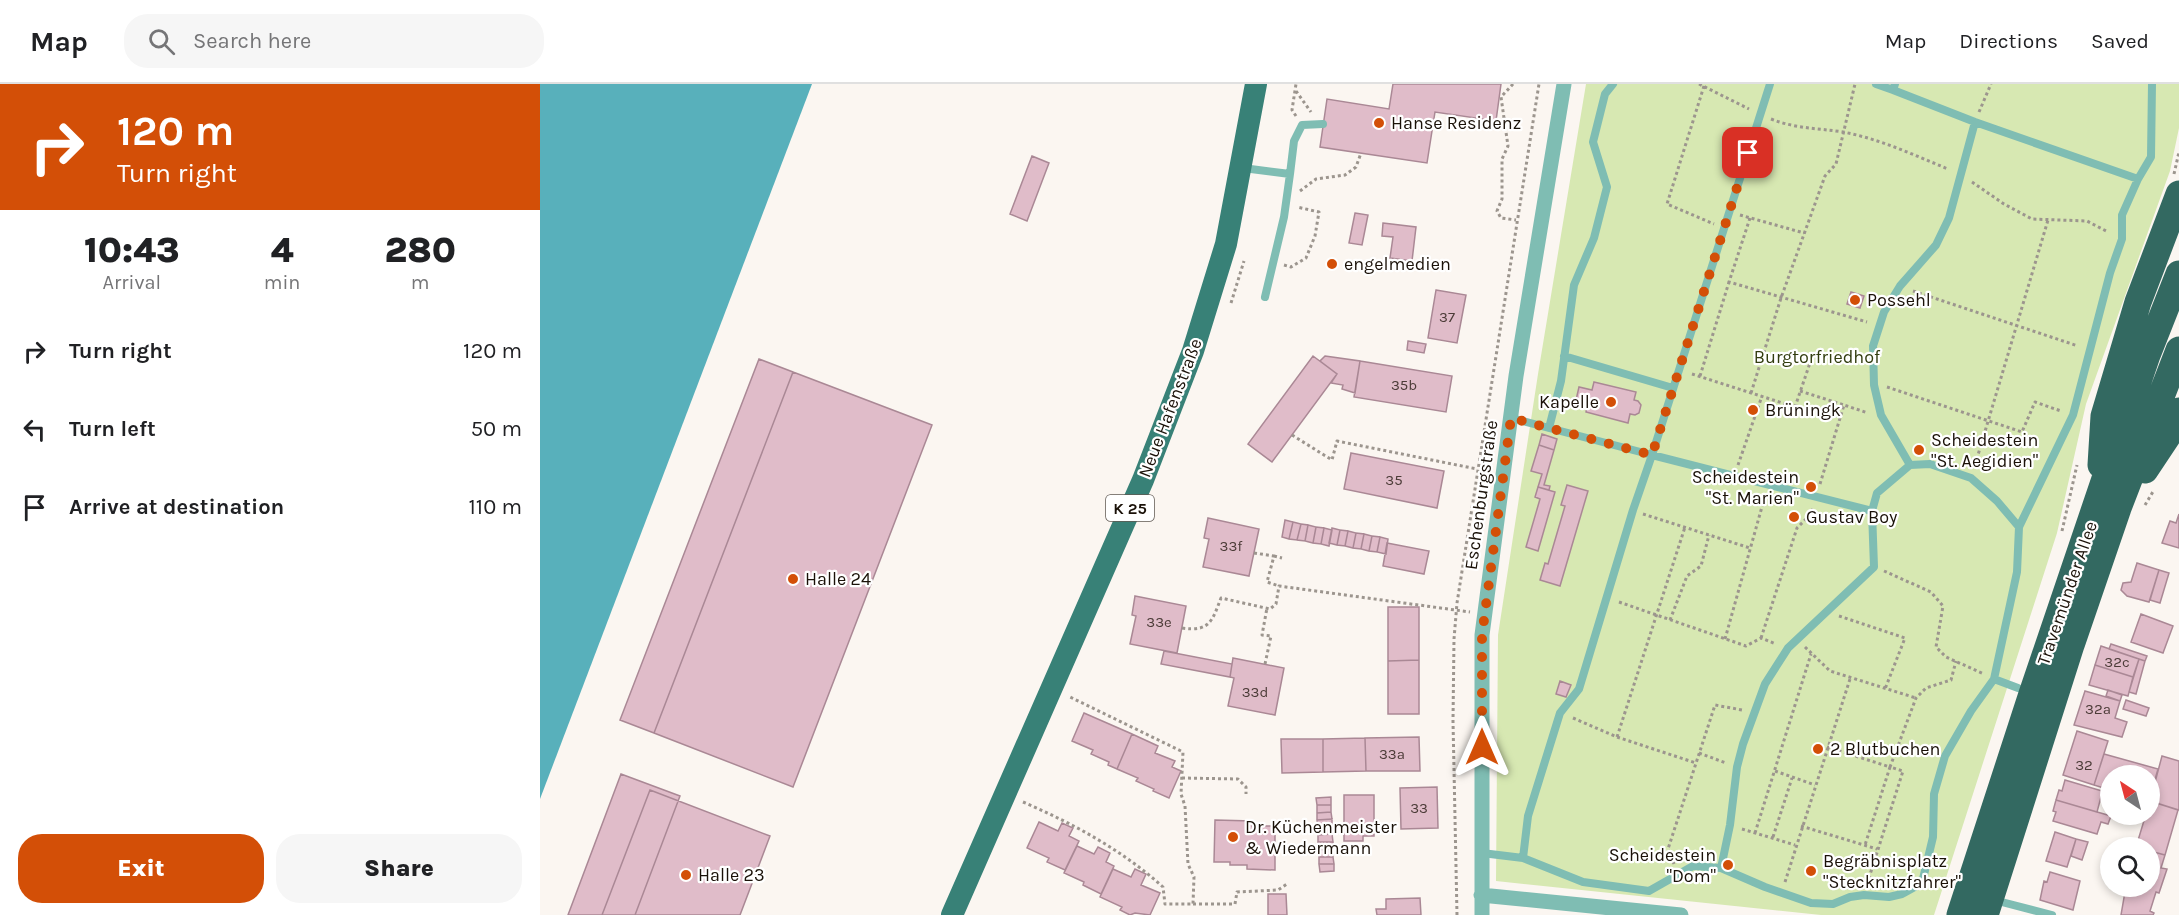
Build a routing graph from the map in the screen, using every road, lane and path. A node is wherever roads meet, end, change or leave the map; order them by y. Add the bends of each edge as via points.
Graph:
1 (1256, 84) edge
2 (1296, 84) edge
3 (1513, 84) edge
4 (1564, 84) edge
5 (1613, 84) edge
6 (1699, 84) edge
7 (1770, 84) edge
8 (1855, 84) edge
9 (1876, 84) edge
10 (1991, 84) edge
11 (2152, 84) edge
12 (1704, 86) junction
13 (1894, 87) edge
14 (1295, 89) junction
15 (1760, 115) junction
16 (1975, 122) junction
17 (1321, 124) joint
18 (1302, 125) junction
19 (1842, 132) junction
20 (2179, 152) edge
21 (1361, 153) dead end
22 (1241, 168) junction
23 (1960, 173) junction
24 (1290, 174) junction
25 (2138, 179) junction
26 (2176, 185) edge
27 (1286, 204) junction
28 (1729, 211) junction
29 (1750, 218) junction
30 (1516, 220) dead end
31 (2048, 220) junction
32 (1724, 228) junction
33 (1804, 233) junction
34 (2122, 239) junction
35 (1273, 262) junction
36 (2179, 274) edge
37 (1729, 282) junction
38 (1900, 286) junction
39 (1265, 297) dead end
40 (1781, 298) junction
41 (1879, 326) junction
42 (2016, 326) junction
43 (2179, 350) edge
44 (2091, 351) junction
45 (1564, 356) junction
46 (1812, 357) dead end
47 (1679, 369) junction
48 (1700, 376) junction
49 (1874, 382) junction
50 (1673, 388) junction
51 (1800, 391) junction
52 (1751, 393) junction
53 (1762, 396) junction
54 (1844, 405) junction
55 (2073, 415) junction
56 (1511, 418) junction
57 (1884, 418) junction
58 (2177, 420) edge
59 (1988, 421) junction
60 (1549, 428) junction
61 (1292, 435) dead end
62 (1652, 455) junction
63 (2078, 462) dead end
64 (1910, 465) junction
65 (1477, 469) dead end
66 (1734, 476) junction
67 (1971, 478) junction
68 (1769, 485) junction
69 (1816, 497) junction
70 (2109, 505) junction
71 (1633, 510) junction
72 (1872, 512) junction
73 (1685, 527) junction
74 (2019, 527) junction
75 (1709, 535) junction
76 (2061, 537) dead end
77 (1750, 548) junction
78 (1254, 553) dead end
79 (1274, 555) junction
80 (1282, 558) dead end
81 (1874, 567) junction
82 (1279, 586) junction
83 (1606, 598) junction
84 (1267, 608) junction
85 (1827, 611) junction
86 (1485, 613) junction
87 (1656, 615) junction
88 (1670, 620) junction
89 (1182, 628) dead end
90 (1761, 638) junction
91 (1725, 639) junction
92 (1798, 639) junction
93 (1788, 648) junction
94 (1811, 654) junction
95 (1956, 662) junction
96 (1265, 664) dead end
97 (1850, 679) junction
98 (1995, 679) junction
99 (2018, 688) dead end
100 (1885, 689) junction
101 (1070, 697) dead end
102 (1916, 698) junction
103 (1755, 712) junction
104 (1560, 713) junction
105 (1617, 737) junction
106 (1827, 747) junction
107 (1699, 753) junction
108 (1696, 763) junction
109 (1737, 767) junction
110 (1890, 767) junction
111 (1774, 771) junction
112 (1792, 777) junction
113 (1182, 778) junction
114 (1815, 785) junction
115 (1246, 794) dead end
116 (1023, 802) dead end
117 (1730, 825) junction
118 (1801, 826) junction
119 (1755, 833) junction
120 (1773, 837) junction
121 (1795, 845) junction
122 (1865, 845) junction
123 (1877, 849) junction
124 (1482, 853) junction
125 (1523, 858) junction
126 (1720, 868) junction
127 (1678, 874) junction
128 (1287, 884) dead end
129 (1782, 892) junction
130 (1481, 895) junction
131 (1864, 895) junction
132 (1193, 904) junction
133 (1987, 907) edge
134 (952, 915) edge
135 (1482, 915) edge
136 (1675, 915) edge
137 (1960, 915) edge
138 (2052, 915) edge

1 - 22 main road, Neue Hafenstraße / K 25
2 - 14 path
3 - 30 path via 1501,97 1508,146 1502,159 1502,200 1497,212 1501,218
4 - 56 street, Eschenburgstraße
5 - 45 lane via 1605,94 1593,142 1607,188 1594,238 1574,285
6 - 12 path
7 - 15 lane
8 - 19 path
9 - 13 lane
10 - 16 path
11 - 25 lane via 2151,157
12 - 15 path
12 - 32 path via 1667,204
13 - 16 lane
14 - 17 path
14 - 18 path via 1292,110
15 - 19 path via 1790,127
15 - 28 lane
16 - 23 lane
16 - 25 lane
17 - 18 lane
18 - 24 lane via 1294,141
19 - 23 path via 1882,142
19 - 33 path via 1836,164 1825,176
20 - 26 path
21 - 27 path via 1356,167 1346,175 1316,179
22 - 24 lane
22 - 134 main road, Neue Hafenstraße / K 25 via 1226,244 1194,351 1143,480
23 - 31 path via 2032,219
23 - 38 lane via 1949,218 1936,245
24 - 27 lane
25 - 34 lane via 2122,215
26 - 70 highway via 2104,416
27 - 35 lane
27 - 35 path via 1319,212 1315,236 1306,258 1291,267
28 - 29 path
28 - 32 lane
29 - 33 path
29 - 37 path
31 - 34 path via 2087,221
31 - 42 path
32 - 47 lane
33 - 40 path
34 - 44 lane
35 - 39 lane
36 - 70 highway, Travemünder Allee via 2147,355
37 - 40 path
37 - 48 path
38 - 41 lane
38 - 42 path
40 - 41 path
40 - 52 path
41 - 49 lane via 1872,346
42 - 44 path
42 - 59 path
43 - 70 highway, Travemünder Allee
44 - 55 lane
45 - 50 lane
45 - 60 lane
46 - 51 path
47 - 48 path
47 - 50 lane
48 - 52 path
49 - 57 lane
49 - 59 path
50 - 62 lane
51 - 53 path via 1795,407
51 - 54 path
52 - 53 path
53 - 66 path
54 - 57 path
54 - 69 path
55 - 59 path via 2035,402 2022,432
55 - 74 lane
56 - 60 lane
56 - 86 street, Eschenburgstraße
57 - 64 lane
58 - 70 highway
59 - 67 path
60 - 62 lane
61 - 65 path via 1332,460 1337,441
62 - 66 lane
62 - 71 lane
63 - 76 path
64 - 67 lane via 1930,464
64 - 72 lane via 1877,493
66 - 68 lane
67 - 74 lane
68 - 69 lane
68 - 77 path
69 - 72 lane
69 - 90 path via 1811,514 1797,528
70 - 133 highway, Travemünder Allee via 2071,645
70 - 137 highway, Travemünder Allee via 2032,694
71 - 73 path
71 - 83 lane
72 - 81 lane
73 - 75 path
73 - 87 path
74 - 98 lane via 2017,572
75 - 77 path
75 - 88 path via 1701,566 1688,576
77 - 91 path
78 - 79 path
79 - 80 path
79 - 82 path via 1267,582
81 - 85 lane
81 - 95 path via 1931,591 1943,606 1936,647
82 - 84 path via 1275,604
82 - 86 path
83 - 87 path
83 - 104 lane via 1578,689
84 - 89 path via 1221,598 1212,621 1203,628
84 - 96 path via 1262,634 1271,636
85 - 92 lane
85 - 100 path via 1905,638
86 - 124 street, Eschenburgstraße
87 - 88 path
87 - 105 path
88 - 91 path
90 - 91 path via 1746,646
90 - 93 path
92 - 93 lane
92 - 94 path
93 - 103 lane via 1765,684
94 - 97 path via 1830,671
94 - 111 path
95 - 98 path
95 - 102 path via 1951,680 1926,688
97 - 100 path
97 - 106 path
98 - 99 lane
98 - 131 lane via 1945,756 1934,794 1933,837 1922,883 1889,897
100 - 102 path
101 - 113 path via 1183,752
102 - 110 path
103 - 107 path via 1715,705
103 - 109 lane
104 - 105 path
104 - 125 lane via 1528,816
105 - 108 path
106 - 110 path
106 - 114 path
107 - 108 path
107 - 109 path
108 - 127 path via 1668,849
109 - 117 lane
110 - 122 path
110 - 123 path via 1903,771
111 - 112 path
111 - 119 path
112 - 114 path
112 - 120 path
113 - 115 path via 1238,779 1246,787
113 - 132 path via 1188,864 1194,877
114 - 118 path
116 - 132 path via 1068,821 1143,871 1163,887 1165,904
117 - 119 path
117 - 126 lane
118 - 121 path
118 - 122 path
119 - 120 path
120 - 121 path
121 - 129 path
122 - 123 path
123 - 131 path
124 - 125 lane
124 - 130 street, Eschenburgstraße
125 - 127 lane via 1583,882 1649,891
126 - 127 lane via 1693,866
126 - 129 lane
128 - 132 path via 1278,890 1237,892 1235,904
129 - 131 lane via 1811,903 1833,904
130 - 135 street, Eschenburgstraße
130 - 136 street
133 - 138 lane

